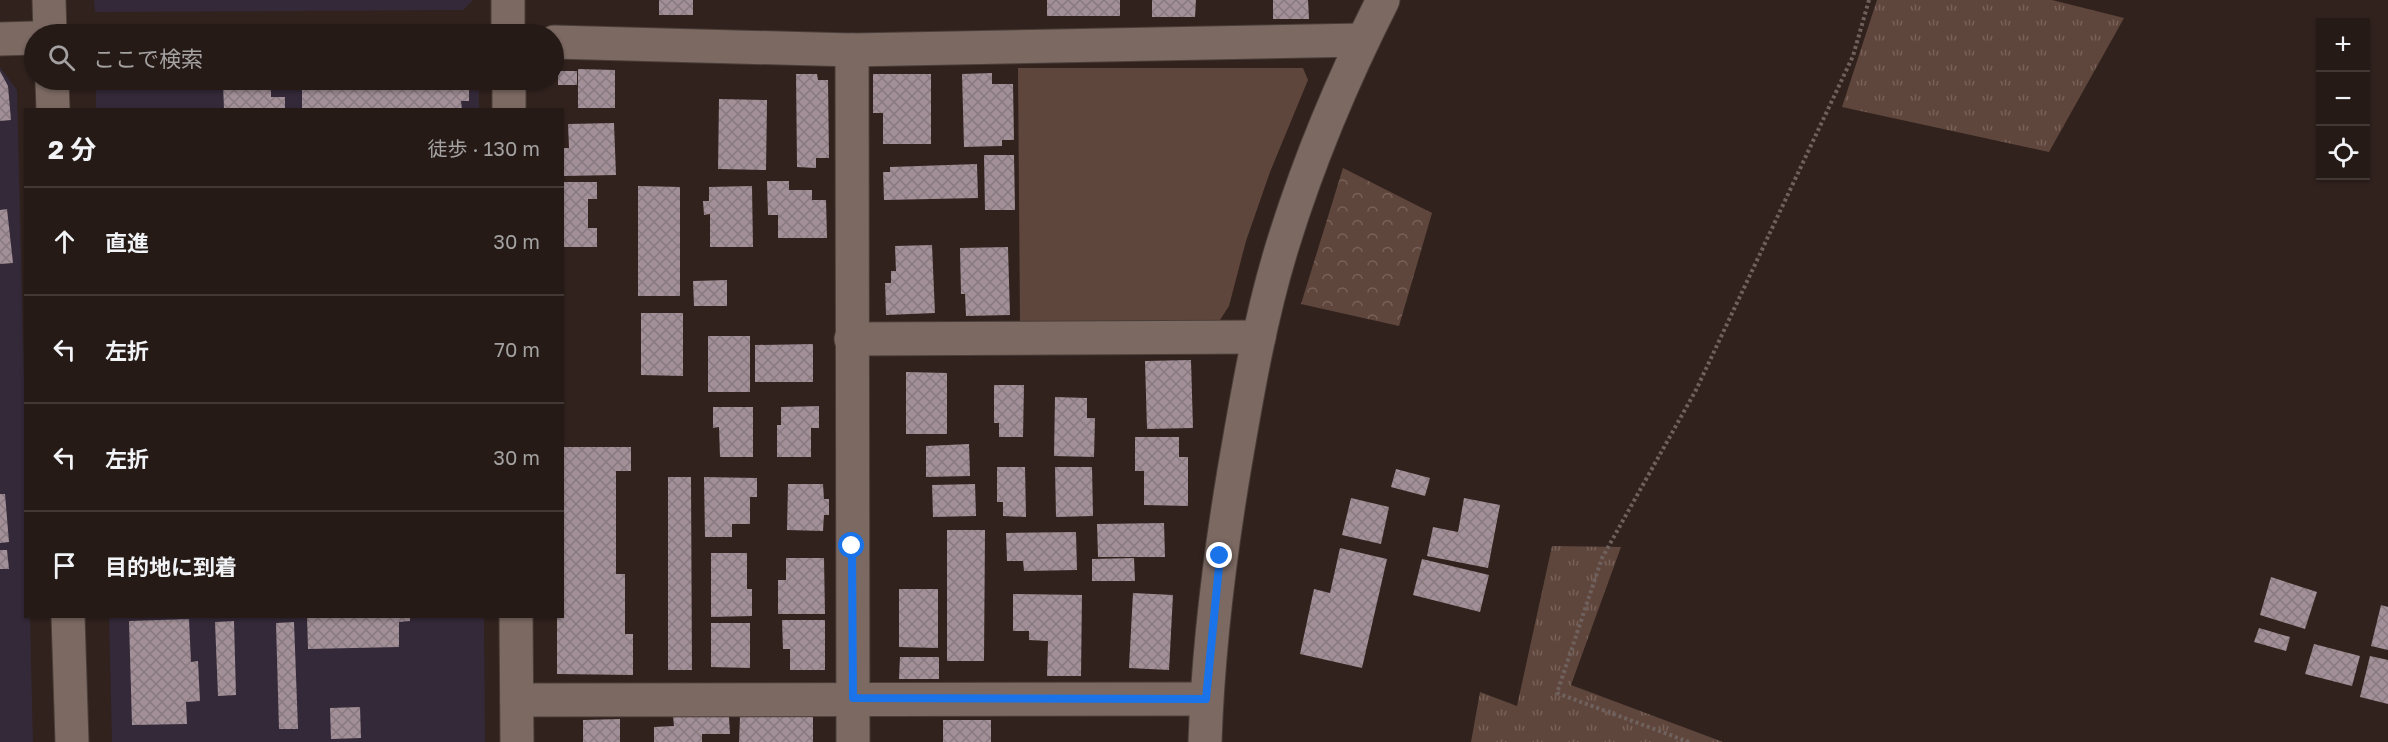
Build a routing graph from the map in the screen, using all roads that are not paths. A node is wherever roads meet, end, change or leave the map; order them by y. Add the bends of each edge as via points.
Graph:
1 (50, 0) edge
2 (508, 0) edge
3 (1383, 0) edge
4 (50, 24) edge
5 (508, 24) edge
6 (24, 38) edge
7 (0, 39) edge
8 (1363, 40) junction
9 (564, 42) edge
10 (852, 50) junction
11 (52, 90) edge
12 (509, 90) edge
13 (53, 108) edge
14 (509, 108) edge
15 (1259, 337) junction
16 (851, 339) junction
17 (69, 618) edge
18 (516, 618) edge
19 (853, 698) junction
20 (1206, 699) junction
21 (517, 700) junction
22 (72, 742) edge
23 (518, 742) edge
24 (854, 742) edge
25 (1205, 742) edge

1 - 4 street
2 - 5 street
3 - 8 street
6 - 7 street
8 - 10 street
8 - 15 street via 1318,141 1283,245
9 - 10 street
10 - 16 street
11 - 13 street
12 - 14 street
15 - 16 street
15 - 20 street via 1220,556
16 - 19 street
17 - 22 street
18 - 21 street
19 - 20 street
19 - 21 street
19 - 24 street
20 - 25 street
21 - 23 street

